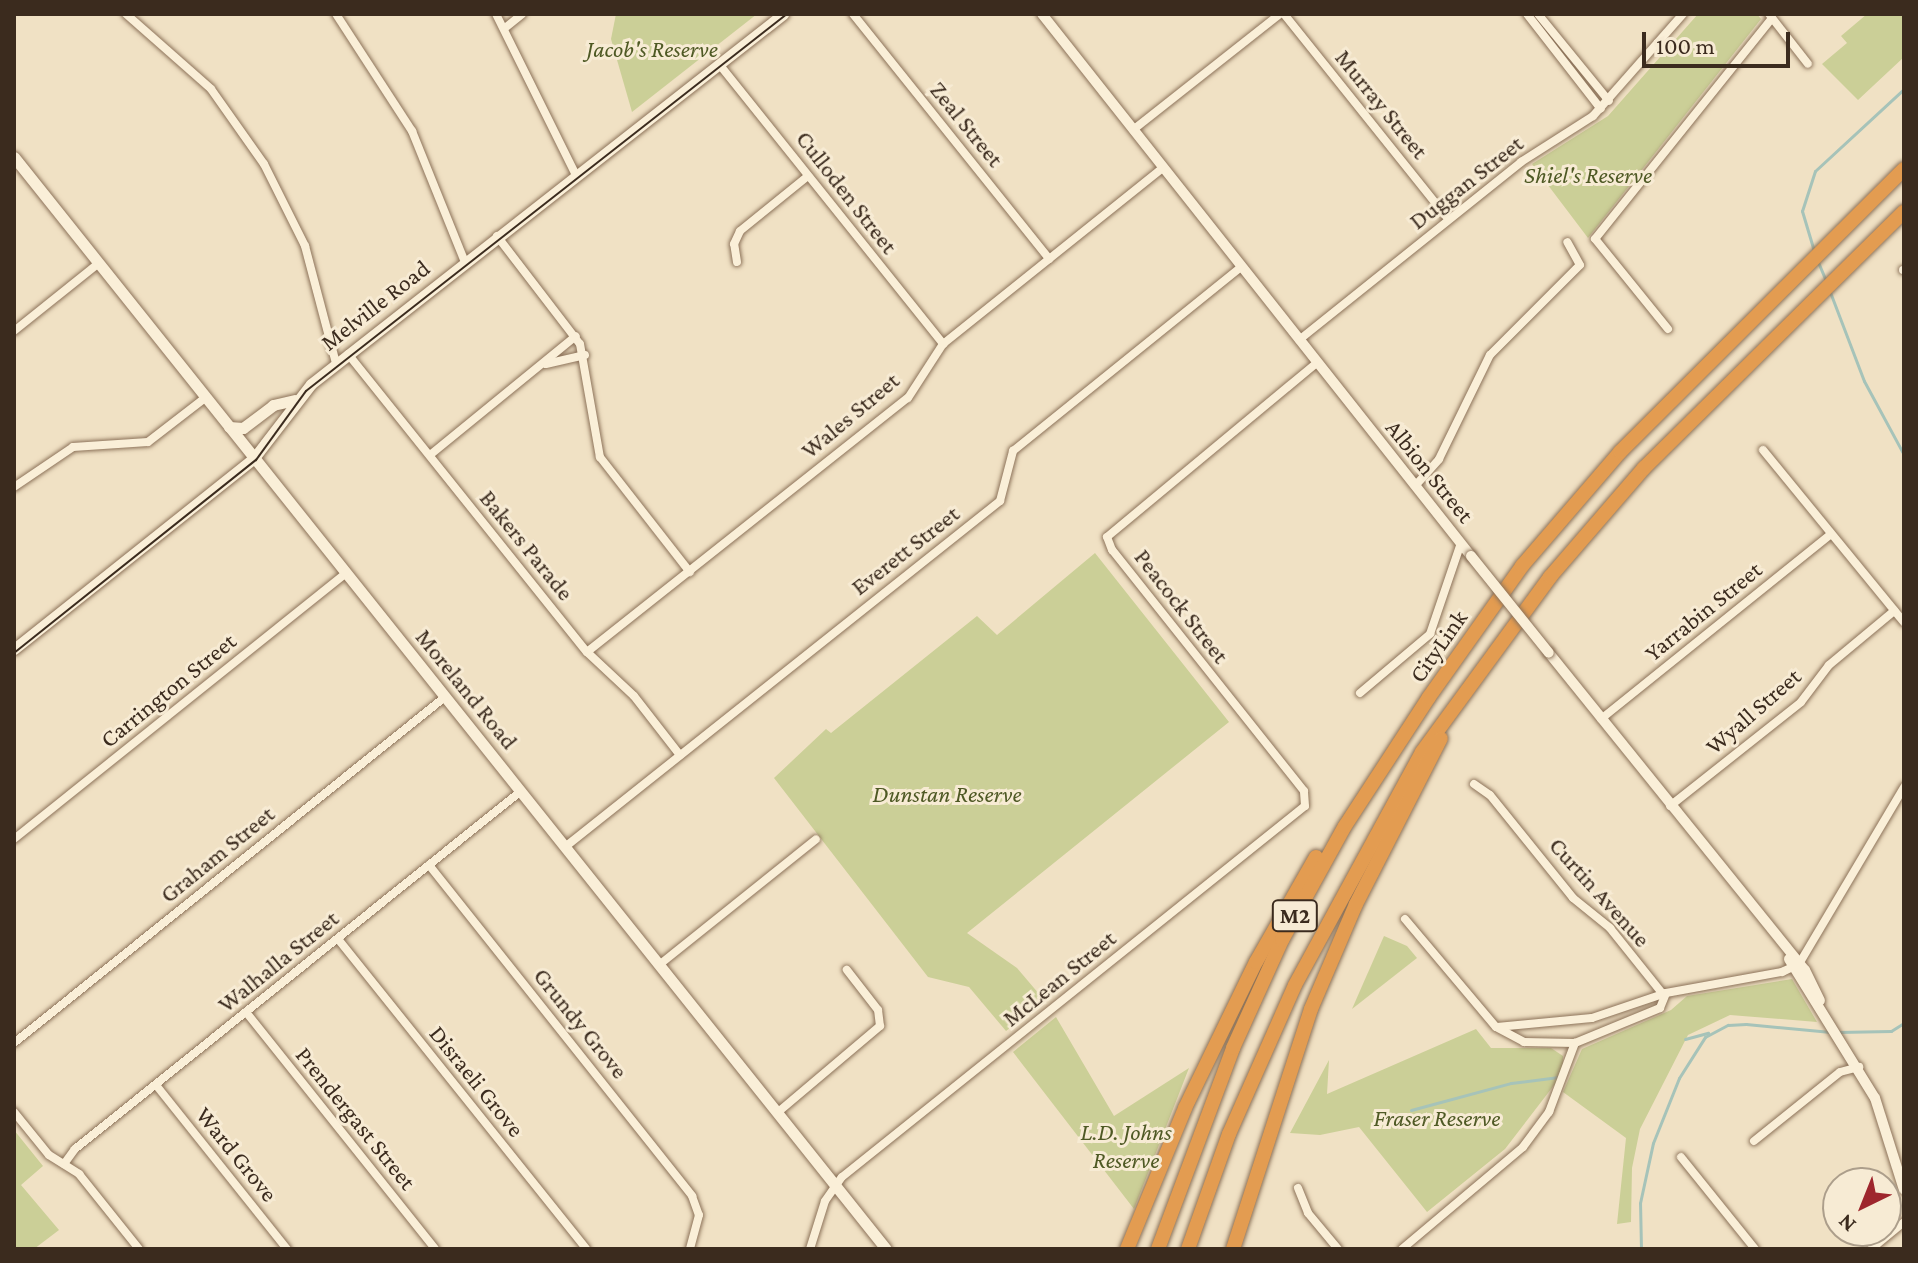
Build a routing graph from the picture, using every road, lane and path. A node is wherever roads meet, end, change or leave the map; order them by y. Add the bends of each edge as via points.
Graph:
1 (126, 14) edge
2 (336, 14) edge
3 (496, 14) edge
4 (522, 14) edge
5 (783, 14) edge
6 (853, 14) edge
7 (1042, 14) edge
8 (1282, 14) edge
9 (1527, 14) edge
10 (1538, 14) edge
11 (1683, 14) edge
12 (1770, 16) edge
13 (1543, 27) junction
14 (505, 28) junction
15 (719, 64) junction
16 (1808, 64) dead end
17 (1609, 101) junction
18 (1601, 109) junction
19 (1133, 130) junction
20 (17, 165) edge
21 (1163, 168) junction
22 (1904, 169) edge
23 (576, 175) junction
24 (808, 176) junction
25 (1904, 212) edge
26 (1448, 219) junction
27 (497, 236) junction
28 (1567, 242) dead end
29 (1049, 259) junction
30 (465, 262) junction
31 (737, 262) dead end
32 (99, 263) junction
33 (1241, 267) junction
34 (1668, 329) dead end
35 (14, 331) edge
36 (576, 336) junction
37 (1299, 340) junction
38 (943, 344) junction
39 (348, 354) junction
40 (585, 355) junction
41 (1318, 362) junction
42 (336, 363) junction
43 (544, 364) junction
44 (205, 398) junction
45 (294, 400) junction
46 (229, 427) junction
47 (1763, 450) dead end
48 (430, 455) junction
49 (254, 458) junction
50 (1415, 486) junction
51 (14, 487) edge
52 (1831, 534) junction
53 (1461, 543) junction
54 (690, 572) junction
55 (346, 573) junction
56 (1894, 611) junction
57 (1904, 622) edge
58 (14, 649) edge
59 (587, 652) junction
60 (1465, 691) junction
61 (1360, 693) dead end
62 (445, 697) junction
63 (1601, 719) junction
64 (680, 755) junction
65 (1390, 755) junction
66 (1474, 784) dead end
67 (1904, 787) edge
68 (521, 791) junction
69 (1308, 801) joint
70 (1670, 806) junction
71 (14, 839) edge
72 (816, 839) dead end
73 (565, 847) junction
74 (429, 865) junction
75 (1405, 919) dead end
76 (338, 939) junction
77 (659, 965) junction
78 (1796, 966) junction
79 (847, 970) dead end
80 (1664, 993) junction
81 (246, 1012) junction
82 (1496, 1027) junction
83 (14, 1043) edge
84 (1575, 1043) junction
85 (1859, 1067) junction
86 (156, 1085) junction
87 (14, 1112) edge
88 (777, 1113) junction
89 (1754, 1141) dead end
90 (1681, 1157) dead end
91 (64, 1164) junction
92 (834, 1184) junction
93 (1298, 1188) dead end
94 (1904, 1190) edge
95 (1904, 1222) edge
96 (139, 1249) edge
97 (287, 1249) edge
98 (435, 1249) edge
99 (586, 1249) edge
100 (690, 1249) edge
101 (810, 1249) edge
102 (886, 1249) edge
103 (1127, 1249) edge
104 (1158, 1249) edge
105 (1188, 1249) edge
106 (1233, 1249) edge
107 (1338, 1249) edge
108 (1402, 1249) edge
109 (1755, 1249) edge
110 (1871, 1249) edge

1 - 42 street via 211,89 264,164 305,246
2 - 30 street via 412,131
3 - 14 street
4 - 14 street
5 - 15 main road, Melville Road
6 - 29 street, Zeal Street
7 - 19 street, Albion Street
8 - 19 street
8 - 26 street, Murray Street
9 - 13 street
10 - 13 street
11 - 17 street, Duggan Street
12 - 16 street
12 - 34 street via 1595,239
13 - 17 street
13 - 18 street
14 - 23 street
15 - 23 main road, Melville Road
15 - 24 street, Culloden Street
17 - 18 street, Duggan Street
18 - 26 street, Duggan Street via 1527,157
19 - 21 street, Albion Street
20 - 32 main road, Moreland Road
21 - 29 street, Wales Street
21 - 33 street, Albion Street
22 - 65 highway, CityLink / M2 via 1672,397 1563,517 1522,566
23 - 27 main road, Melville Road
24 - 31 street via 740,231 734,244
24 - 38 street, Culloden Street
25 - 60 highway, CityLink / M2 via 1635,479 1550,577
26 - 37 street, Duggan Street
27 - 30 main road, Melville Road
27 - 36 street
28 - 50 street via 1580,265 1493,351 1439,459
29 - 38 street, Wales Street
30 - 39 main road, Melville Road
32 - 35 street
32 - 44 main road, Moreland Road
33 - 37 street, Albion Street
33 - 64 street, Everett Street via 1013,451 1000,501
36 - 40 street
36 - 43 street
37 - 41 street, Albion Street
38 - 54 street, Wales Street via 908,398
39 - 42 main road, Melville Road
39 - 48 street, Bakers Parade
40 - 43 street
40 - 54 street via 600,457
41 - 50 street, Albion Street
41 - 69 street, Peacock Street via 1107,537
42 - 45 main road, Melville Road
43 - 48 street
44 - 46 main road, Moreland Road
44 - 51 street via 148,442 73,447
45 - 46 main road via 273,405 243,428
45 - 49 main road, Melville Road
46 - 49 main road, Moreland Road
47 - 52 street
48 - 59 street, Bakers Parade
49 - 55 main road, Moreland Road
49 - 58 main road, Melville Road
50 - 53 street, Albion Street
52 - 56 street
52 - 63 street, Yarrabin Street
53 - 61 street via 1430,634
53 - 63 street, Albion Street, bridge
54 - 59 street, Wales Street
55 - 62 main road, Moreland Road
55 - 71 street, Carrington Street
56 - 57 street
56 - 70 street, Wyall Street via 1829,665 1801,702
59 - 64 street, Bakers Parade via 634,696
60 - 105 highway, CityLink / M2 via 1422,752 1295,985 1229,1134
60 - 106 highway via 1330,962 1292,1059
62 - 68 main road, Moreland Road
62 - 83 street, Graham Street
63 - 70 street, Albion Street
64 - 73 street, Everett Street
65 - 103 highway via 1327,841 1263,949 1167,1148
65 - 104 highway, CityLink / M2 via 1282,940 1228,1061
66 - 80 street, Curtin Avenue via 1490,795 1573,898 1610,928
67 - 78 street
68 - 73 main road, Moreland Road
68 - 74 street, Walhalla Street
69 - 92 street, McLean Street
70 - 78 street, Albion Street
72 - 77 street
73 - 77 main road, Moreland Road
74 - 76 street, Walhalla Street
74 - 100 street, Grundy Grove via 698,1208
75 - 82 street
76 - 81 street, Walhalla Street
76 - 99 street, Disraeli Grove
77 - 88 main road, Moreland Road
78 - 80 street
78 - 85 street, Albion Street
79 - 88 street via 878,1010 880,1026
80 - 82 street via 1592,1018
80 - 84 street via 1660,1008
81 - 86 street, Walhalla Street
81 - 98 street, Prendergast Street
82 - 84 street via 1524,1042
84 - 108 street via 1559,1090 1513,1160
85 - 89 street via 1840,1072
85 - 94 street, Albion Street via 1882,1116
86 - 91 street, Walhalla Street via 75,1149
86 - 97 street, Ward Grove
87 - 91 street via 49,1155
88 - 92 main road, Moreland Road
90 - 109 street
91 - 96 street via 79,1174
92 - 101 street
92 - 102 main road, Moreland Road
93 - 107 street via 1308,1213
95 - 110 street

